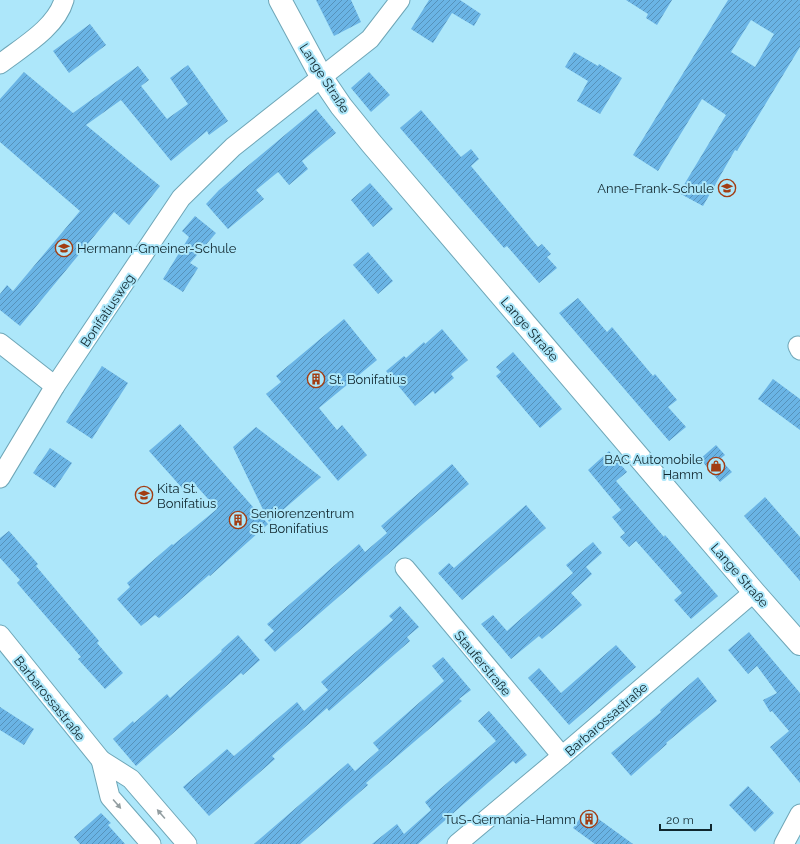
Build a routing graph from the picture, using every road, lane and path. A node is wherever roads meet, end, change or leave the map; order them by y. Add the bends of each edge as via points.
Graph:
1 (64, 0) edge
2 (280, 0) edge
3 (400, 0) edge
4 (0, 64) edge
5 (322, 78) junction
6 (0, 343) edge
7 (55, 386) junction
8 (0, 478) edge
9 (405, 568) dead end
10 (754, 592) junction
11 (0, 635) edge
12 (800, 644) edge
13 (562, 756) junction
14 (101, 760) junction
15 (800, 814) edge
16 (151, 844) edge
17 (186, 844) edge
18 (457, 844) edge
19 (784, 844) edge

1 - 4 street via 62,8 45,30
2 - 5 street, Lange Straße
3 - 5 street, Bonifatiusweg via 370,39
5 - 7 street, Bonifatiusweg via 233,147 181,198
5 - 10 street, Lange Straße via 376,149
6 - 7 street
7 - 8 street, Bonifatiusweg
9 - 13 street, Stauferstraße
10 - 12 street, Lange Straße
10 - 13 street, Barbarossastraße
11 - 14 street, Barbarossastraße
13 - 18 street, Barbarossastraße
14 -> 16 street, Barbarossastraße via 110,797
17 -> 14 street, Barbarossastraße via 131,779
15 - 19 street

